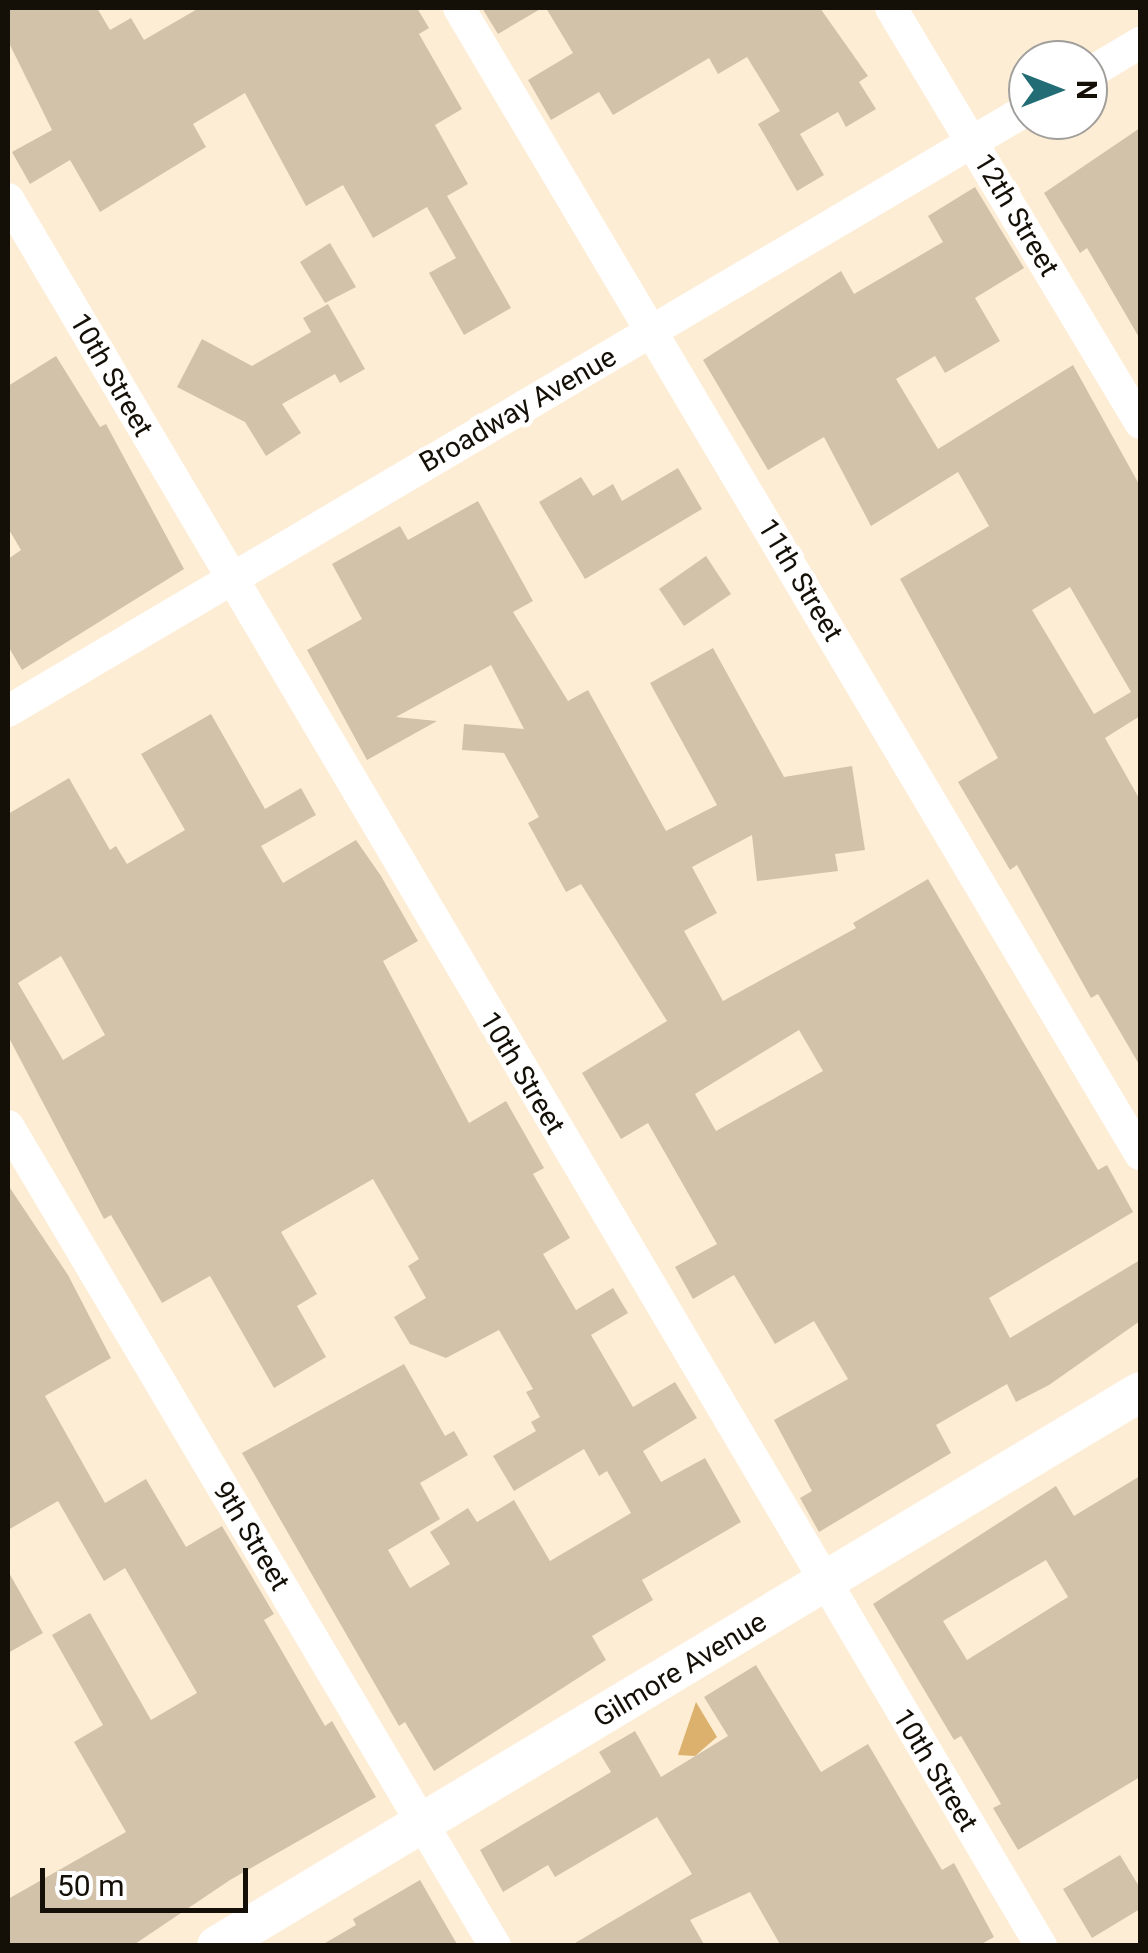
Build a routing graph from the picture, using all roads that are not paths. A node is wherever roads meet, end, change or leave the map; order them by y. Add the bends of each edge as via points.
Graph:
1 (458, 8) edge
2 (891, 8) edge
3 (1140, 43) edge
4 (1108, 62) edge
5 (1008, 121) edge
6 (972, 142) junction
7 (8, 199) edge
8 (651, 332) junction
9 (1140, 423) edge
10 (230, 579) junction
11 (8, 711) edge
12 (8, 1126) edge
13 (1140, 1154) edge
14 (1140, 1392) edge
15 (824, 1582) junction
16 (424, 1824) junction
17 (217, 1946) edge
18 (495, 1946) edge
19 (1041, 1946) edge

1 - 8 street, 11th Street
2 - 6 street, 12th Street
3 - 4 street
5 - 6 street, Broadway Avenue
6 - 8 street, Broadway Avenue
6 - 9 street, 12th Street
7 - 10 street, 10th Street
8 - 10 street, Broadway Avenue
8 - 13 street, 11th Street
10 - 11 street, Broadway Avenue
10 - 15 street, 10th Street
12 - 16 street, 9th Street
14 - 15 main road, Gilmore Avenue
15 - 16 main road, Gilmore Avenue
15 - 19 street, 10th Street
16 - 17 main road, Gilmore Avenue
16 - 18 street, 9th Street

